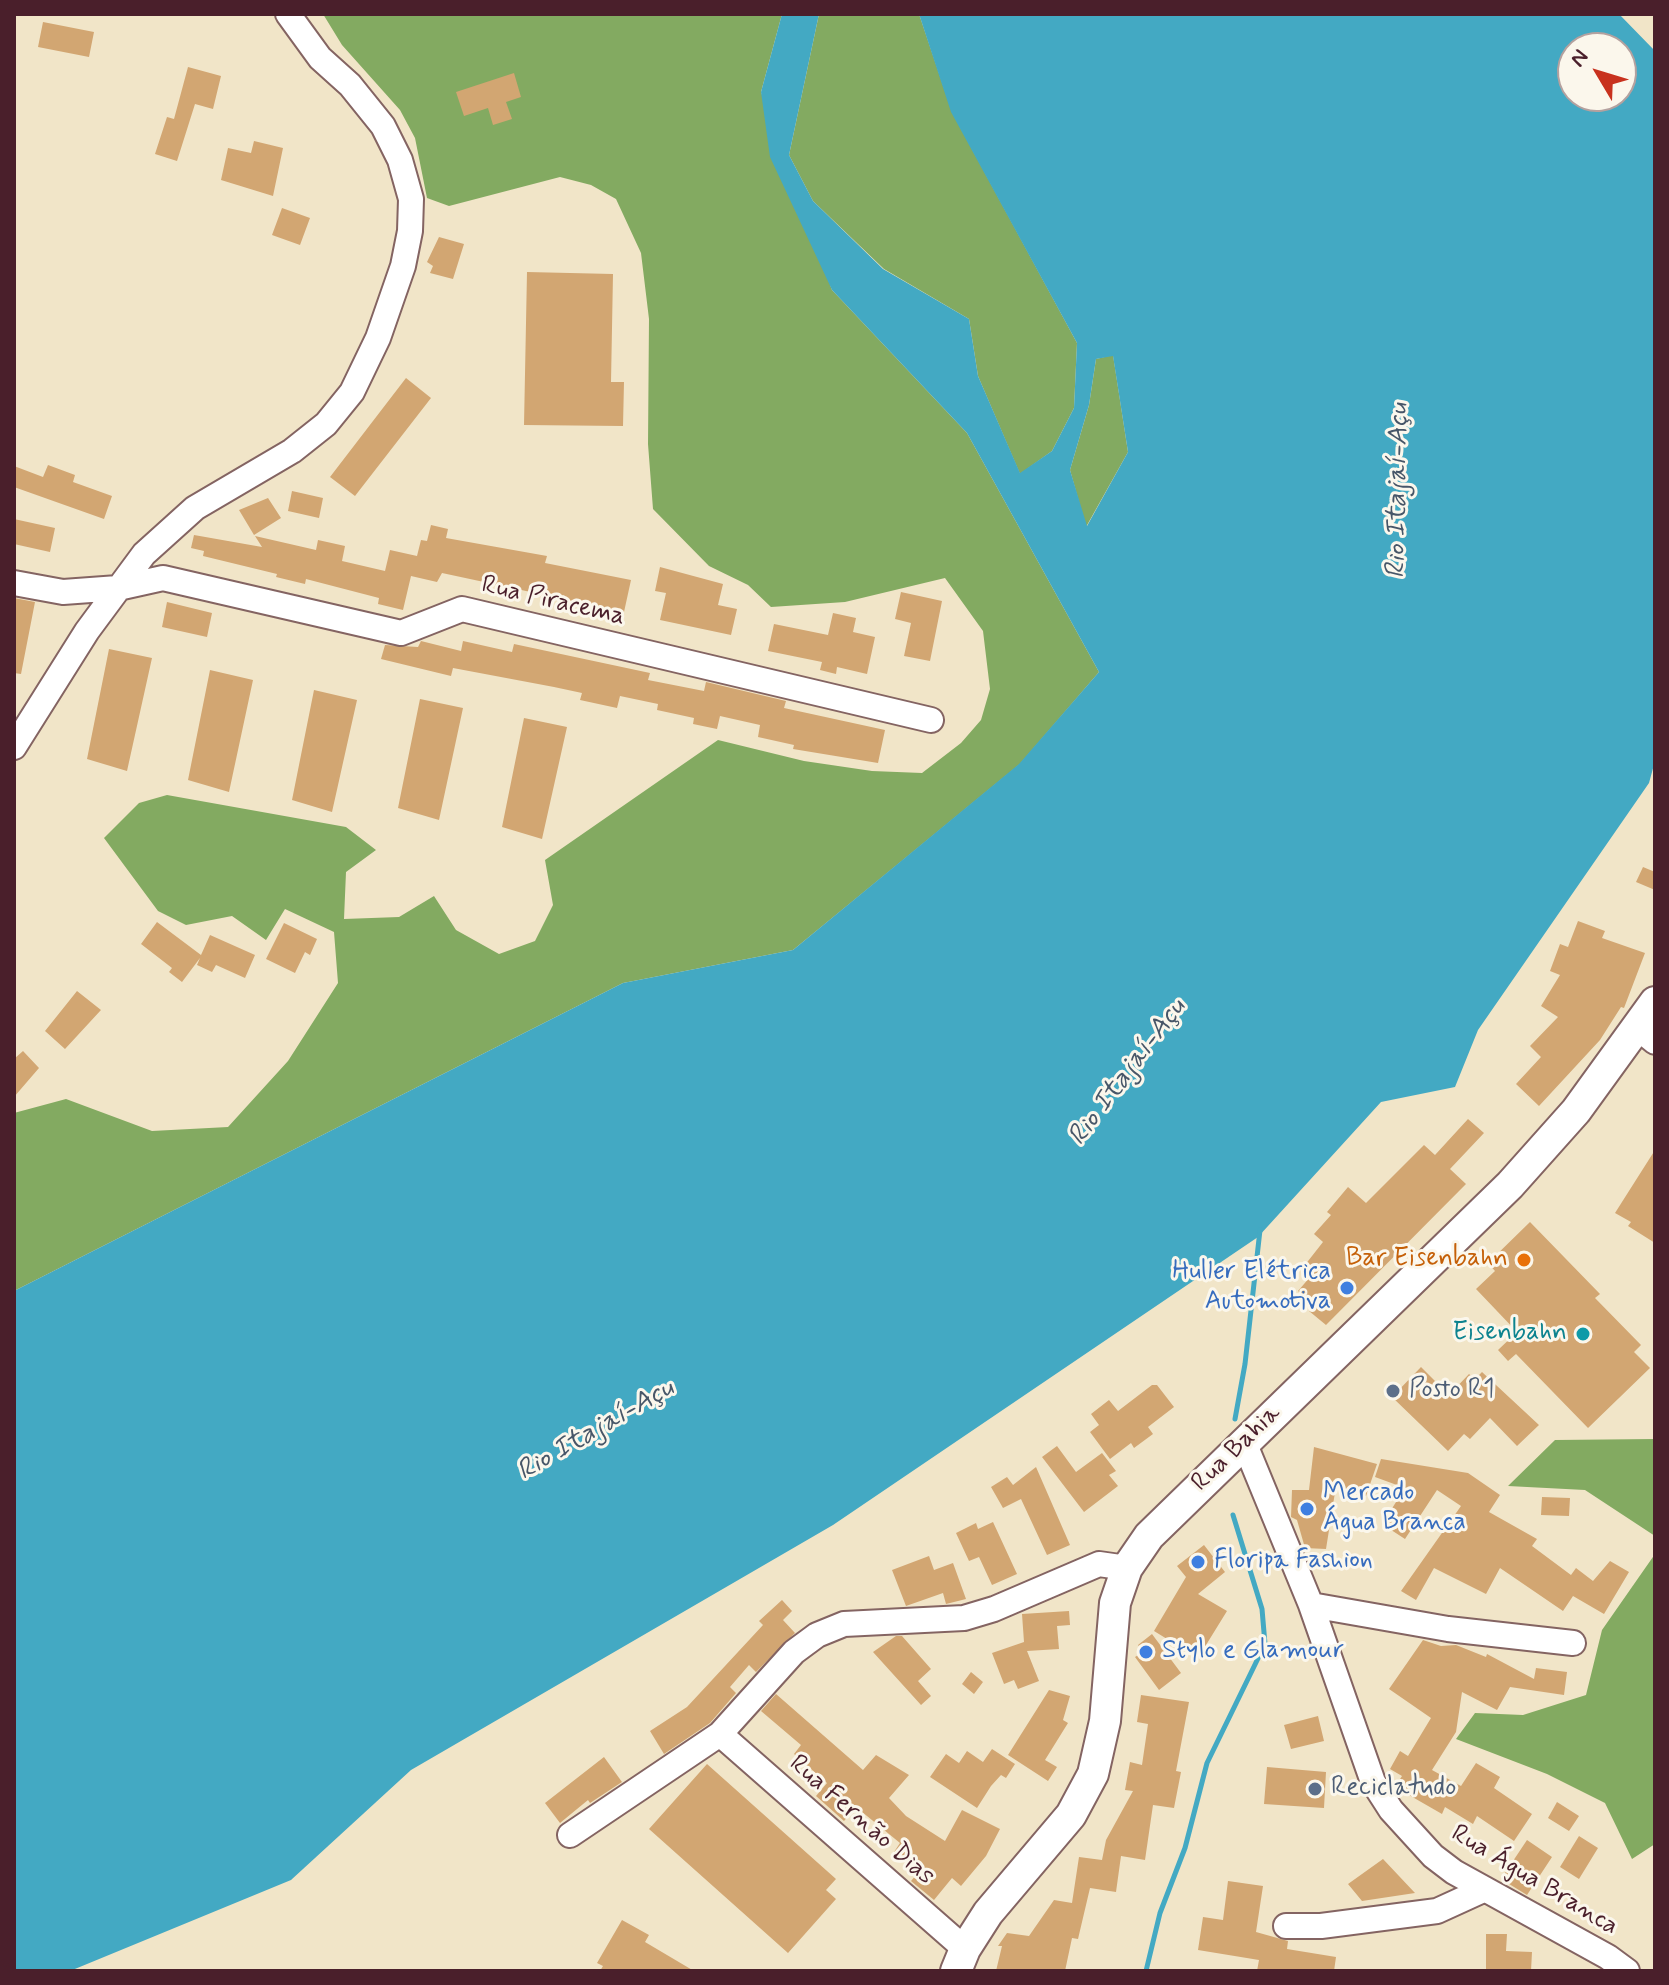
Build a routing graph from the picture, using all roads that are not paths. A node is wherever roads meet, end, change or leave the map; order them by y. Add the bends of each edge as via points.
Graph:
1 (288, 14) edge
2 (14, 583) edge
3 (118, 588) junction
4 (931, 720) dead end
5 (14, 747) edge
6 (1655, 1002) edge
7 (1647, 1036) edge
8 (1244, 1442) junction
9 (1127, 1568) junction
10 (1311, 1605) junction
11 (1573, 1643) dead end
12 (720, 1734) junction
13 (570, 1835) dead end
14 (1483, 1890) junction
15 (1286, 1926) dead end
16 (961, 1960) edge
17 (1627, 1971) edge

1 - 3 street via 320,58 383,126 400,160 411,199 403,266 371,356 352,392 326,424 292,451 195,508 159,538
2 - 3 street, Rua Piracema via 63,592
3 - 4 street, Rua Piracema via 163,578 401,633 462,609
3 - 5 street
6 - 7 main road, Rua Bahia
7 - 8 main road, Rua Bahia via 1510,1185
8 - 9 main road, Rua Bahia via 1149,1536
8 - 10 street, Rua Água Branca
9 - 12 street via 1099,1564 964,1618 844,1624 817,1635 794,1652
9 - 16 main road, Rua Bahia via 1115,1603 1105,1721 1093,1774 1071,1815 988,1913
10 - 11 street via 1448,1629
10 - 14 street, Rua Água Branca via 1373,1782 1433,1856
12 - 13 street
12 - 16 street, Rua Fernão Dias
14 - 15 street via 1437,1911
14 - 17 street, Rua Água Branca

